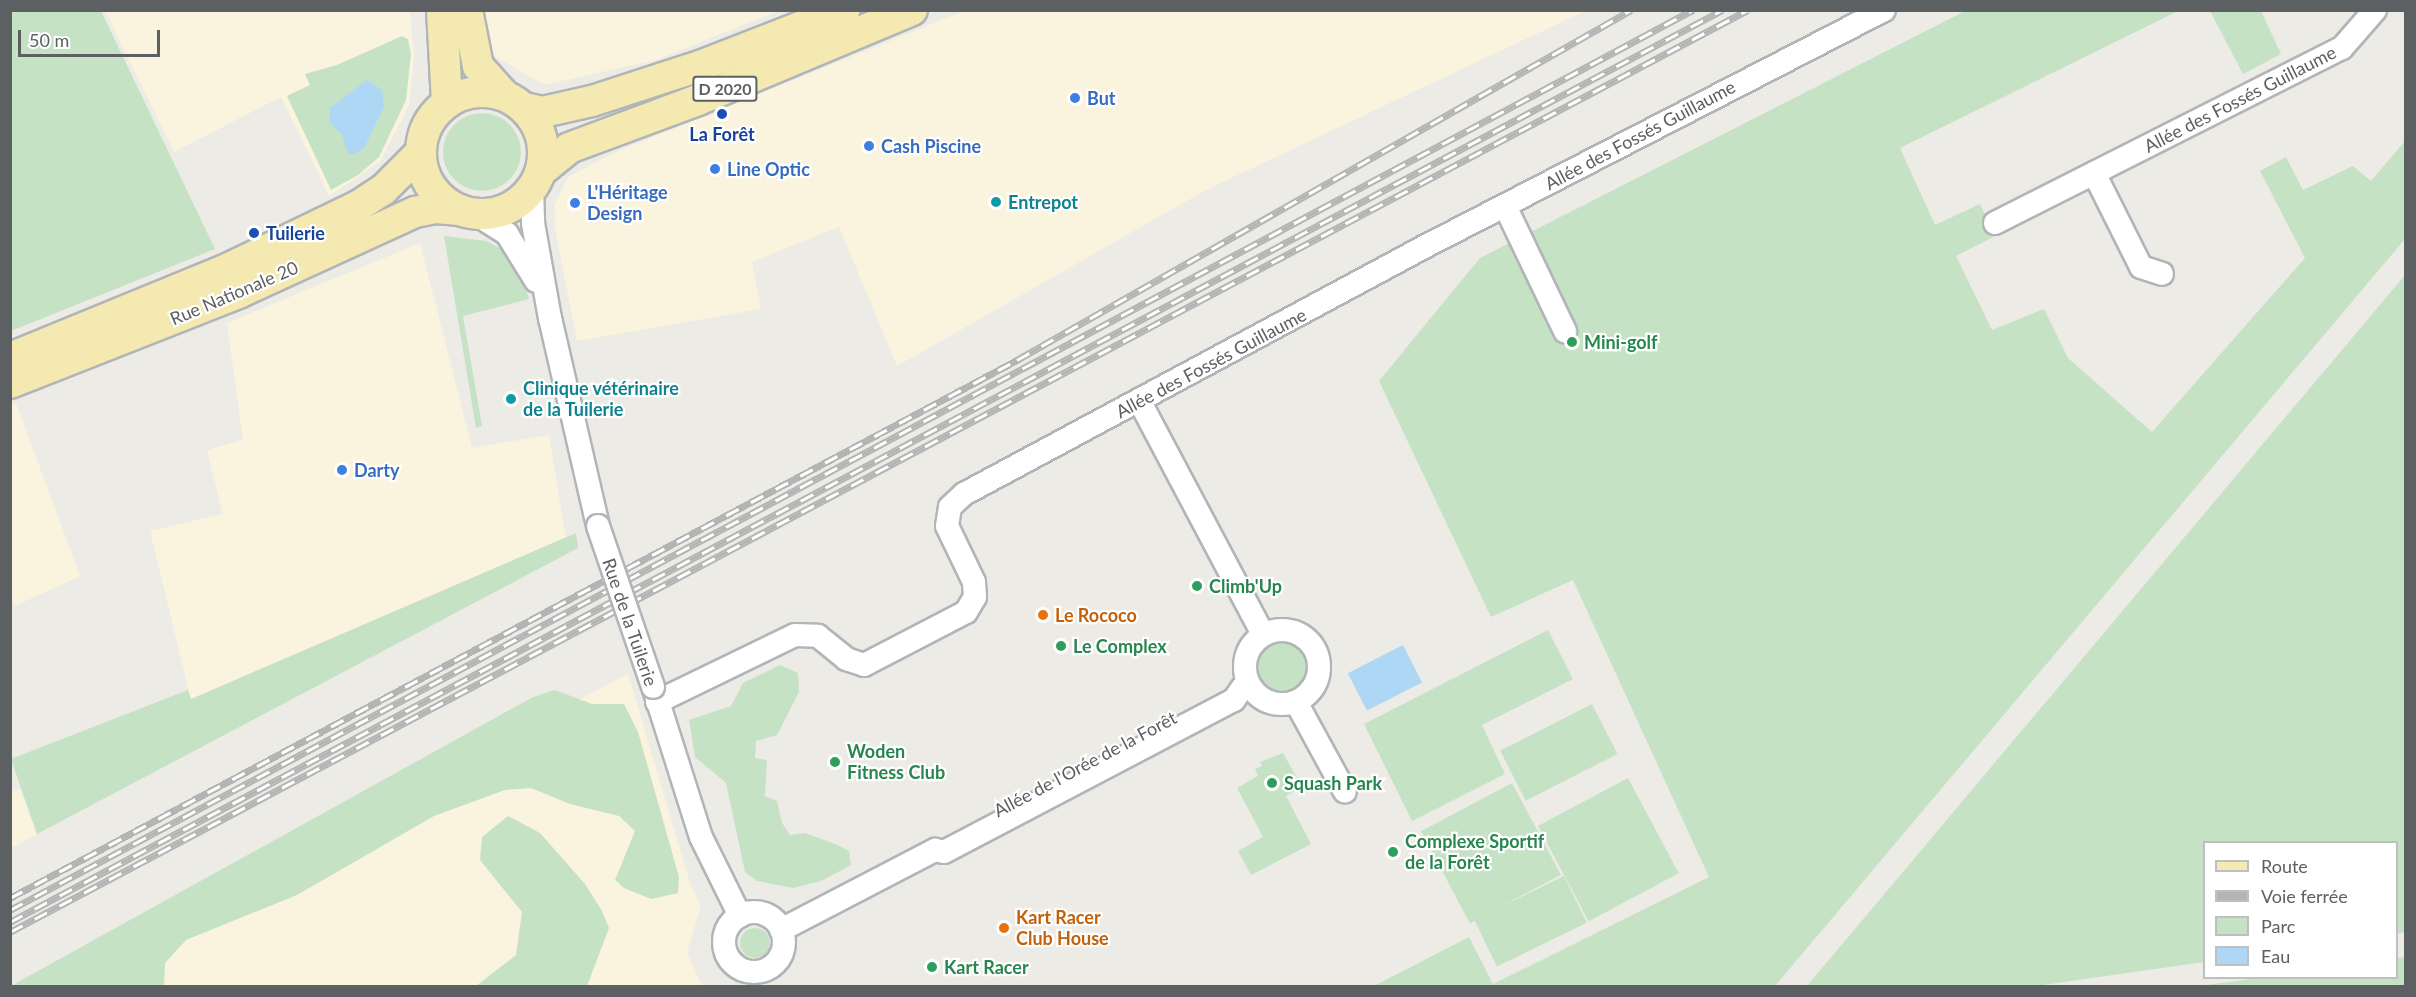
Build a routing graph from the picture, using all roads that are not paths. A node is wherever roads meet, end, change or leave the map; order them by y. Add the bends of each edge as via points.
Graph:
1 (442, 10) edge
2 (468, 10) edge
3 (844, 10) edge
4 (912, 10) edge
5 (1884, 10) edge
6 (2375, 10) edge
7 (514, 102) junction
8 (447, 103) junction
9 (421, 152) junction
10 (2094, 173) junction
11 (537, 180) junction
12 (1504, 206) junction
13 (467, 212) junction
14 (1995, 223) dead end
15 (2162, 274) dead end
16 (550, 318) junction
17 (1565, 331) dead end
18 (10, 358) edge
19 (10, 383) edge
20 (1140, 402) junction
21 (1263, 634) junction
22 (1246, 686) junction
23 (655, 694) junction
24 (1296, 702) junction
25 (1345, 792) dead end
26 (740, 916) junction
27 (781, 930) junction
28 (761, 979) edge

1 - 8 main road
2 - 7 main road via 478,66
3 - 7 main road, D 2020 via 700,66 592,101 543,112
4 - 11 main road, D 2020 via 698,100 569,148
5 - 12 street, Allée des Fossés Guillaume
6 - 10 street, Allée des Fossés Guillaume via 2342,48
7 - 8 main road via 485,92 465,94
7 - 11 main road via 542,137
8 - 9 main road via 428,124
9 - 13 main road via 430,186
9 - 18 main road, Rue Nationale 20 via 383,190 358,206 225,270
10 - 14 street, Allée des Fossés Guillaume
10 - 15 street via 2141,267
11 - 13 main road via 517,204 498,213
11 - 16 street, Rue de la Tuilerie via 533,223
12 - 17 street
12 - 20 street, Allée des Fossés Guillaume
13 - 16 street, Rue de la Tuilerie via 507,234 519,248
13 - 19 main road, Rue Nationale 20 via 436,208 415,212 238,293
16 - 23 street, Rue de la Tuilerie, bridge via 598,526
20 - 21 street
20 - 23 street, Allée des Fossés Guillaume via 955,500 947,526 976,590 966,612 864,665 846,659 818,636 795,635
21 - 22 street via 1249,649 1245,661
21 - 24 street via 1292,630 1307,639 1317,654 1318,677 1306,696
22 - 24 street via 1270,703
22 - 27 street, Allée de l'Orée de la Forêt via 1227,689 938,840 935,850
23 - 26 street, Rue de la Tuilerie via 700,837
24 - 25 street
26 - 27 street via 759,913 776,922
26 - 28 street via 728,928 726,953 743,970
27 - 28 street via 780,957

